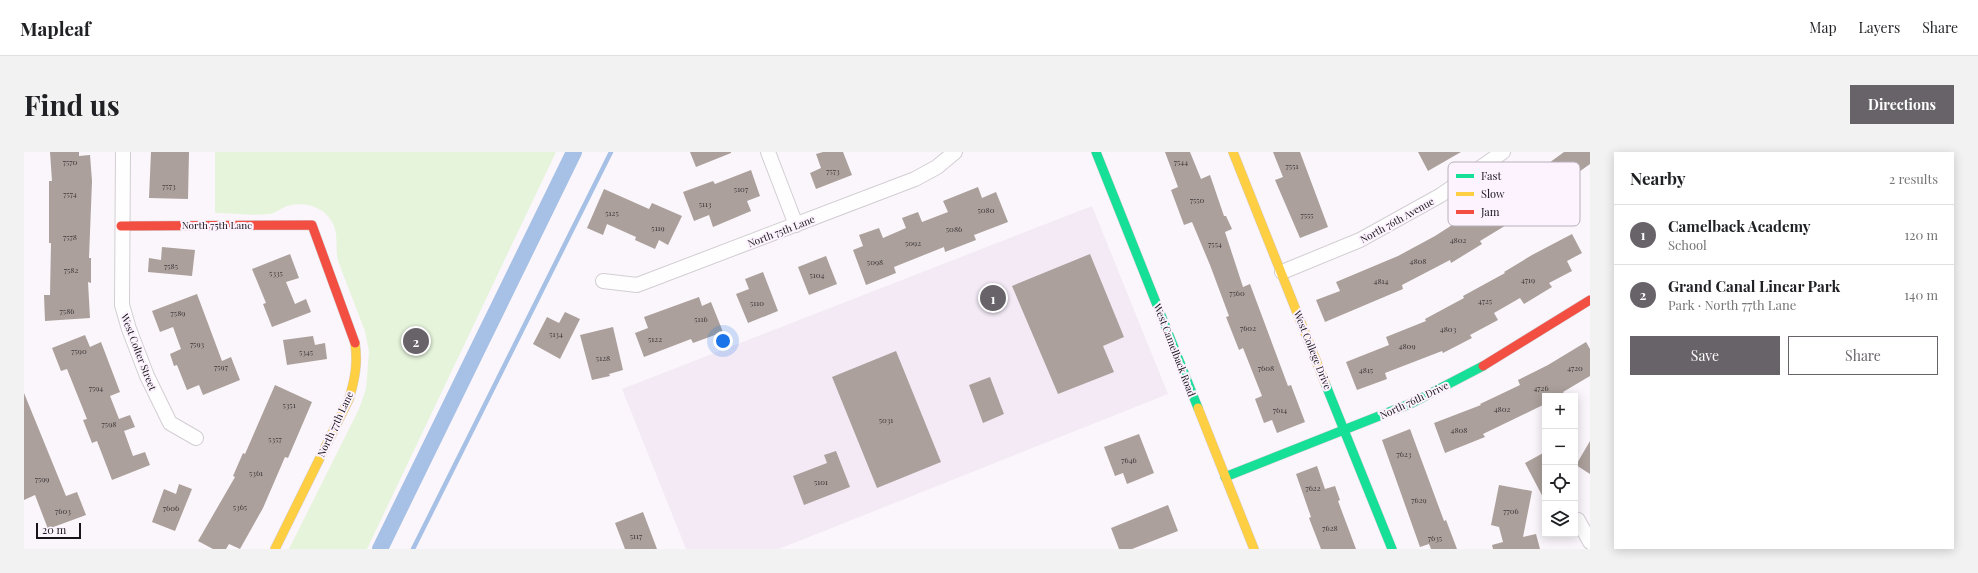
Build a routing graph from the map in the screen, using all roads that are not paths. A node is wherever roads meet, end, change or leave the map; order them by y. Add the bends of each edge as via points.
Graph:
1 (123, 152) edge
2 (768, 152) edge
3 (955, 152) edge
4 (1096, 152) edge
5 (1233, 152) edge
6 (1502, 152) edge
7 (1488, 162) edge
8 (1448, 190) edge
9 (312, 225) joint
10 (796, 225) junction
11 (121, 226) junction
12 (1282, 272) junction
13 (602, 281) dead end
14 (1590, 300) edge
15 (1345, 430) junction
16 (196, 438) dead end
17 (1225, 477) junction
18 (1578, 520) dead end
19 (1590, 542) edge
20 (275, 549) edge
21 (1254, 549) edge
22 (1392, 549) edge

1 - 11 street, West Colter Street
2 - 10 street
3 - 10 street, North 75th Lane via 937,167 916,179
4 - 17 street, West Camelback Road
5 - 12 street, West College Drive
6 - 7 street, North 76th Avenue
8 - 12 street, North 76th Avenue via 1360,240
9 - 11 street, North 75th Lane
9 - 20 street, North 77th Lane via 354,338 357,359 355,379 349,399
10 - 13 street, North 75th Lane via 637,285
11 - 16 street, West Colter Street via 122,305 129,329 147,376 170,423
12 - 15 street, West College Drive
14 - 15 street, North 76th Drive via 1494,361 1412,403
15 - 17 street, North 76th Drive
15 - 22 street, West College Drive
17 - 21 street, West Camelback Road
18 - 19 street

